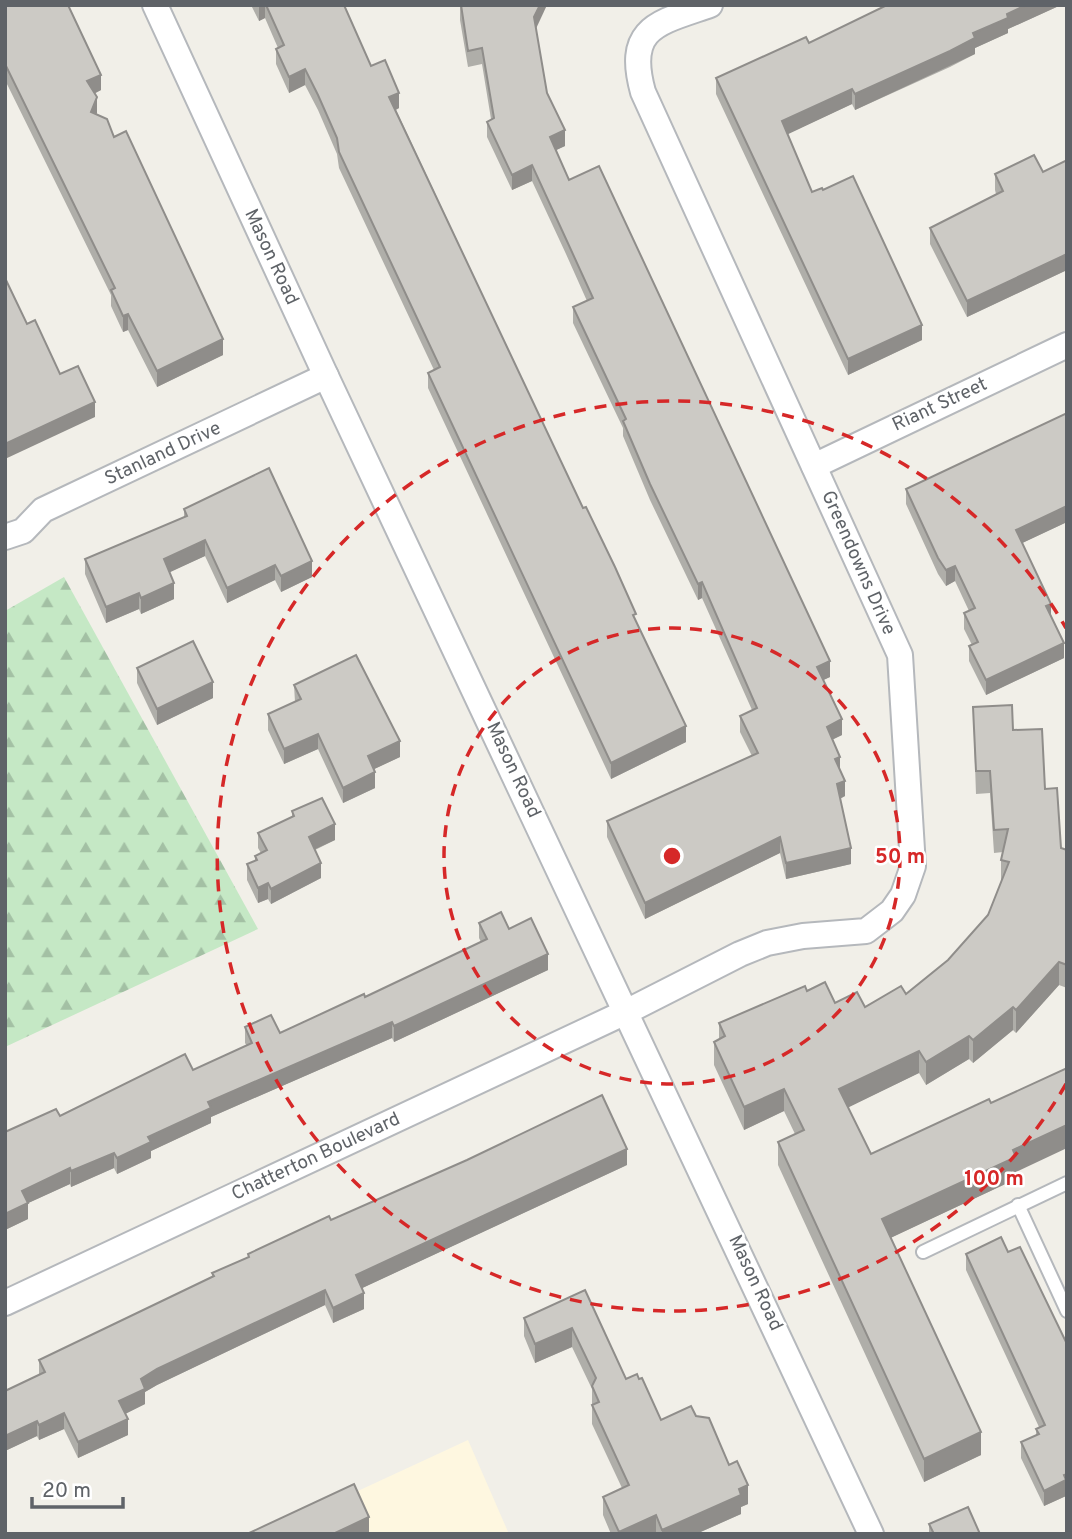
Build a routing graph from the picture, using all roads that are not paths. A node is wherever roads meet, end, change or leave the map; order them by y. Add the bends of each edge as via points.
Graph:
1 (155, 5) edge
2 (710, 5) edge
3 (1067, 345) edge
4 (326, 376) junction
5 (814, 466) junction
6 (5, 537) edge
7 (628, 1011) junction
8 (1067, 1183) edge
9 (1018, 1205) junction
10 (923, 1252) dead end
11 (5, 1303) edge
12 (1067, 1311) edge
13 (871, 1534) edge

1 - 4 street, Mason Road
2 - 5 street, Greendowns Drive via 655,25 636,55 638,73
3 - 5 street, Riant Street
4 - 6 street, Stanland Drive via 43,510 23,531
4 - 7 street, Mason Road
5 - 7 street, Greendowns Drive via 900,655 913,866 908,882 892,911 866,931 768,943
7 - 11 street, Chatterton Boulevard
7 - 13 street, Mason Road
8 - 9 lane
9 - 10 lane
9 - 12 lane

